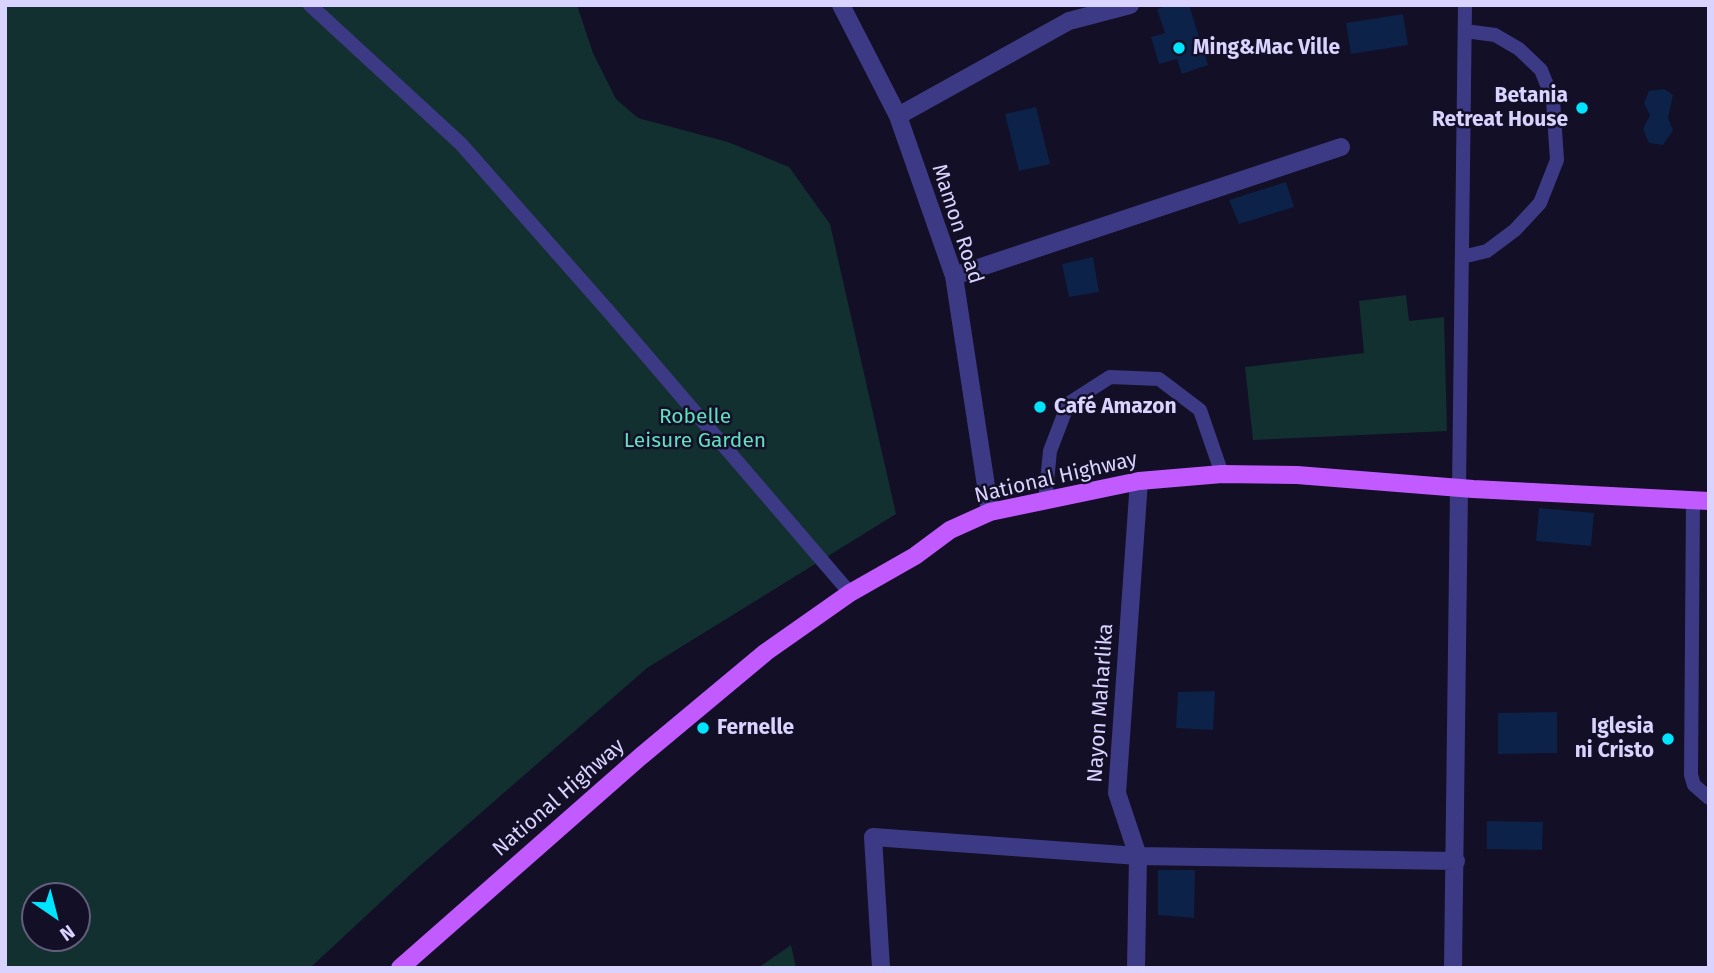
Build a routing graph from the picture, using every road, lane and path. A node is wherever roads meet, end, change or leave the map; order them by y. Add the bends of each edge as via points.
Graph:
1 (310, 5) edge
2 (841, 5) edge
3 (1130, 5) edge
4 (1465, 5) edge
5 (1465, 32) junction
6 (898, 116) junction
7 (1341, 147) dead end
8 (1462, 257) junction
9 (954, 276) junction
10 (1222, 474) junction
11 (1139, 481) junction
12 (1459, 488) junction
13 (1701, 500) edge
14 (1045, 502) junction
15 (990, 512) junction
16 (850, 593) junction
17 (1709, 798) edge
18 (1138, 856) junction
19 (1456, 861) junction
20 (400, 968) edge
21 (881, 968) edge
22 (1136, 968) edge
23 (1453, 968) edge

1 - 16 lane via 461,144
2 - 6 street, Mamon Road
3 - 6 street via 1069,21
4 - 5 lane
5 - 8 lane
5 - 8 lane via 1495,35 1541,70 1553,100 1557,160 1540,204 1515,230 1487,251
6 - 9 street, Mamon Road
7 - 9 street
8 - 12 lane
9 - 15 street, Mamon Road
10 - 11 main road, National Highway
10 - 12 main road, National Highway
10 - 14 lane via 1200,410 1159,379 1110,377 1068,404 1050,451
11 - 14 main road, National Highway
11 - 18 street, Nayon Maharlika via 1118,793
12 - 13 main road, National Highway
12 - 19 street
13 - 17 lane via 1691,775 1694,785
14 - 15 main road, National Highway
15 - 16 main road, National Highway via 950,530
16 - 20 main road, National Highway via 766,652
18 - 19 street
18 - 21 street via 873,837
18 - 22 street, Nayon Maharlika
19 - 23 street

